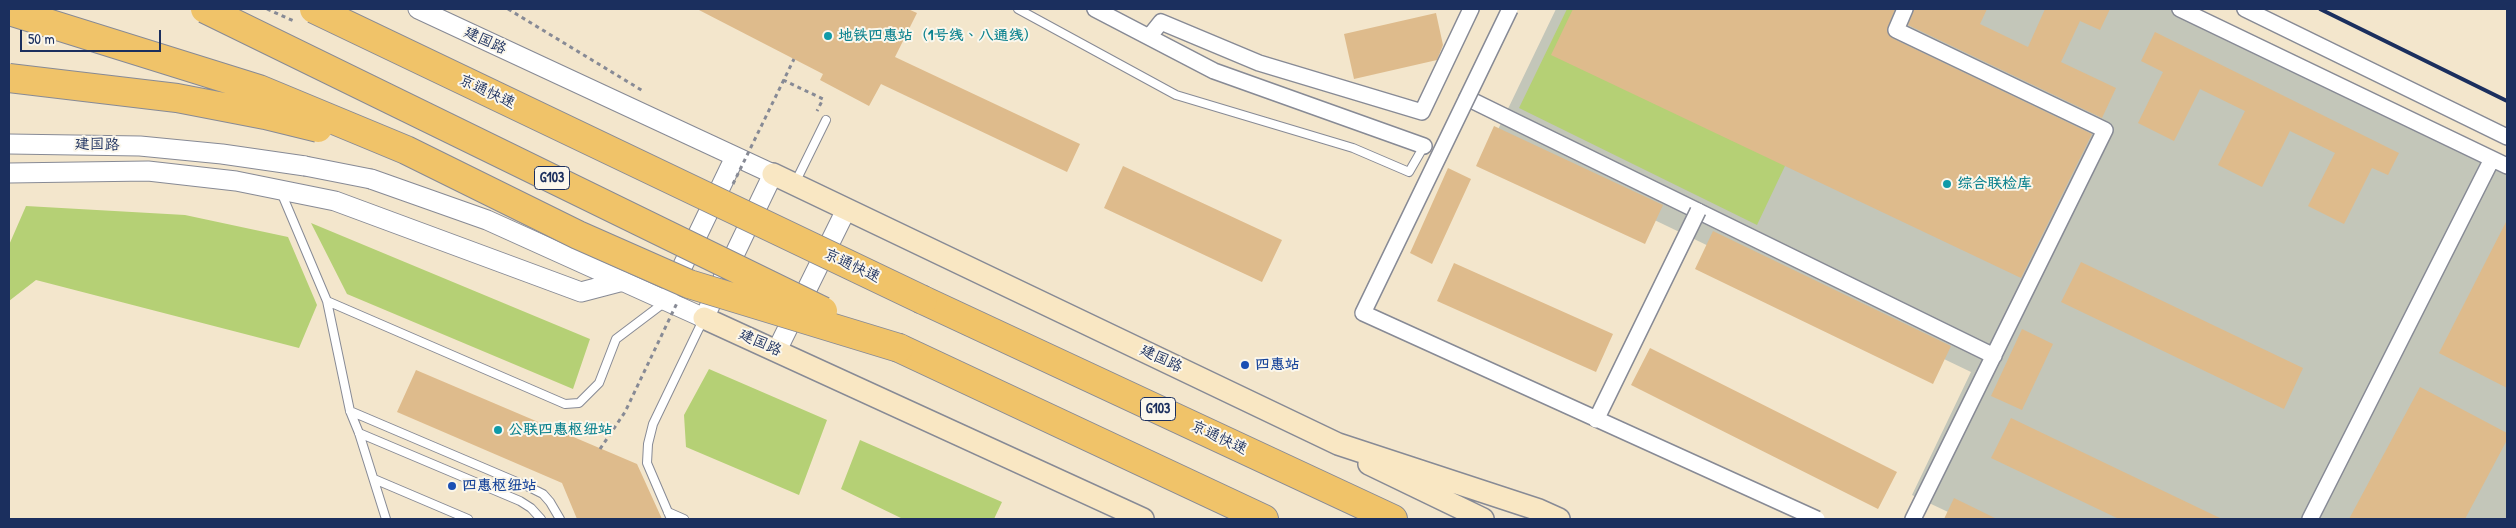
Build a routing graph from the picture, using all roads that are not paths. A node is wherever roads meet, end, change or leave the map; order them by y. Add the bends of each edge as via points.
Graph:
1 (205, 9) edge
2 (314, 9) edge
3 (350, 9) edge
4 (1018, 9) edge
5 (1095, 9) edge
6 (1471, 9) edge
7 (1510, 9) edge
8 (1905, 9) edge
9 (2180, 9) edge
10 (2245, 9) edge
11 (9, 11) edge
12 (422, 11) edge
13 (1149, 37) junction
14 (409, 55) junction
15 (9, 78) edge
16 (1467, 98) junction
17 (826, 120) dead end
18 (2507, 137) edge
19 (9, 144) edge
20 (1424, 146) joint
21 (406, 150) junction
22 (735, 157) junction
23 (2492, 159) junction
24 (2507, 166) edge
25 (9, 173) edge
26 (773, 174) junction
27 (795, 185) junction
28 (281, 192) junction
29 (846, 210) junction
30 (1698, 211) junction
31 (623, 281) junction
32 (326, 301) junction
33 (666, 301) junction
34 (704, 318) junction
35 (899, 348) junction
36 (777, 350) junction
37 (1994, 356) junction
38 (350, 411) junction
39 (1596, 420) junction
40 (359, 432) junction
41 (1338, 444) junction
42 (374, 479) junction
43 (669, 516) edge
44 (386, 519) edge
45 (468, 519) edge
46 (541, 519) edge
47 (560, 519) edge
48 (684, 519) edge
49 (1143, 519) edge
50 (1264, 519) edge
51 (1393, 519) edge
52 (1483, 519) edge
53 (1560, 519) edge
54 (1817, 519) edge
55 (1913, 519) edge
56 (2310, 519) edge

1 - 35 highway, G103, bridge
2 - 14 highway, 京通快速 / G103, bridge
3 - 14 highway, bridge
4 - 20 lane via 1176,95 1353,148 1410,172
5 - 13 street
6 - 13 street via 1422,112 1259,63 1161,22
7 - 16 street, bridge
8 - 37 street via 1896,30 2104,130
9 - 23 street
10 - 18 street
11 - 21 highway, bridge via 259,89
12 - 22 street, 建国路
13 - 20 street via 1214,71
14 - 51 highway, 京通快速 / G103, bridge
15 - 21 highway, bridge via 177,98 264,115
16 - 30 street
16 - 39 street, bridge via 1363,313
17 - 27 lane
19 - 31 street, 建国路, bridge via 140,146 222,154 371,179 487,220
21 - 35 highway, bridge via 578,235 689,284
22 - 26 street, 建国路
22 - 33 street
23 - 24 street
23 - 56 street
25 - 28 street via 148,171 236,181
26 - 27 main road, 建国路
26 - 34 street
27 - 29 main road, 建国路
28 - 31 street via 335,201 582,292
28 - 32 lane
29 - 36 street
29 - 41 main road, 建国路
30 - 37 street
30 - 39 street, bridge
31 - 33 street, 建国路
32 - 33 lane via 565,404 579,403 599,383 616,340
32 - 38 lane
33 - 34 street, 建国路
34 - 36 main road, 建国路
34 - 43 lane via 653,424 648,444 647,463
35 - 50 highway, G103
36 - 49 main road, 建国路
37 - 55 street
38 - 40 lane
38 - 47 lane via 543,494
39 - 54 street, bridge
40 - 42 lane
40 - 46 lane via 520,501
41 - 52 main road via 1379,471
41 - 53 main road, 建国路
42 - 44 lane
42 - 45 lane
43 - 48 lane

